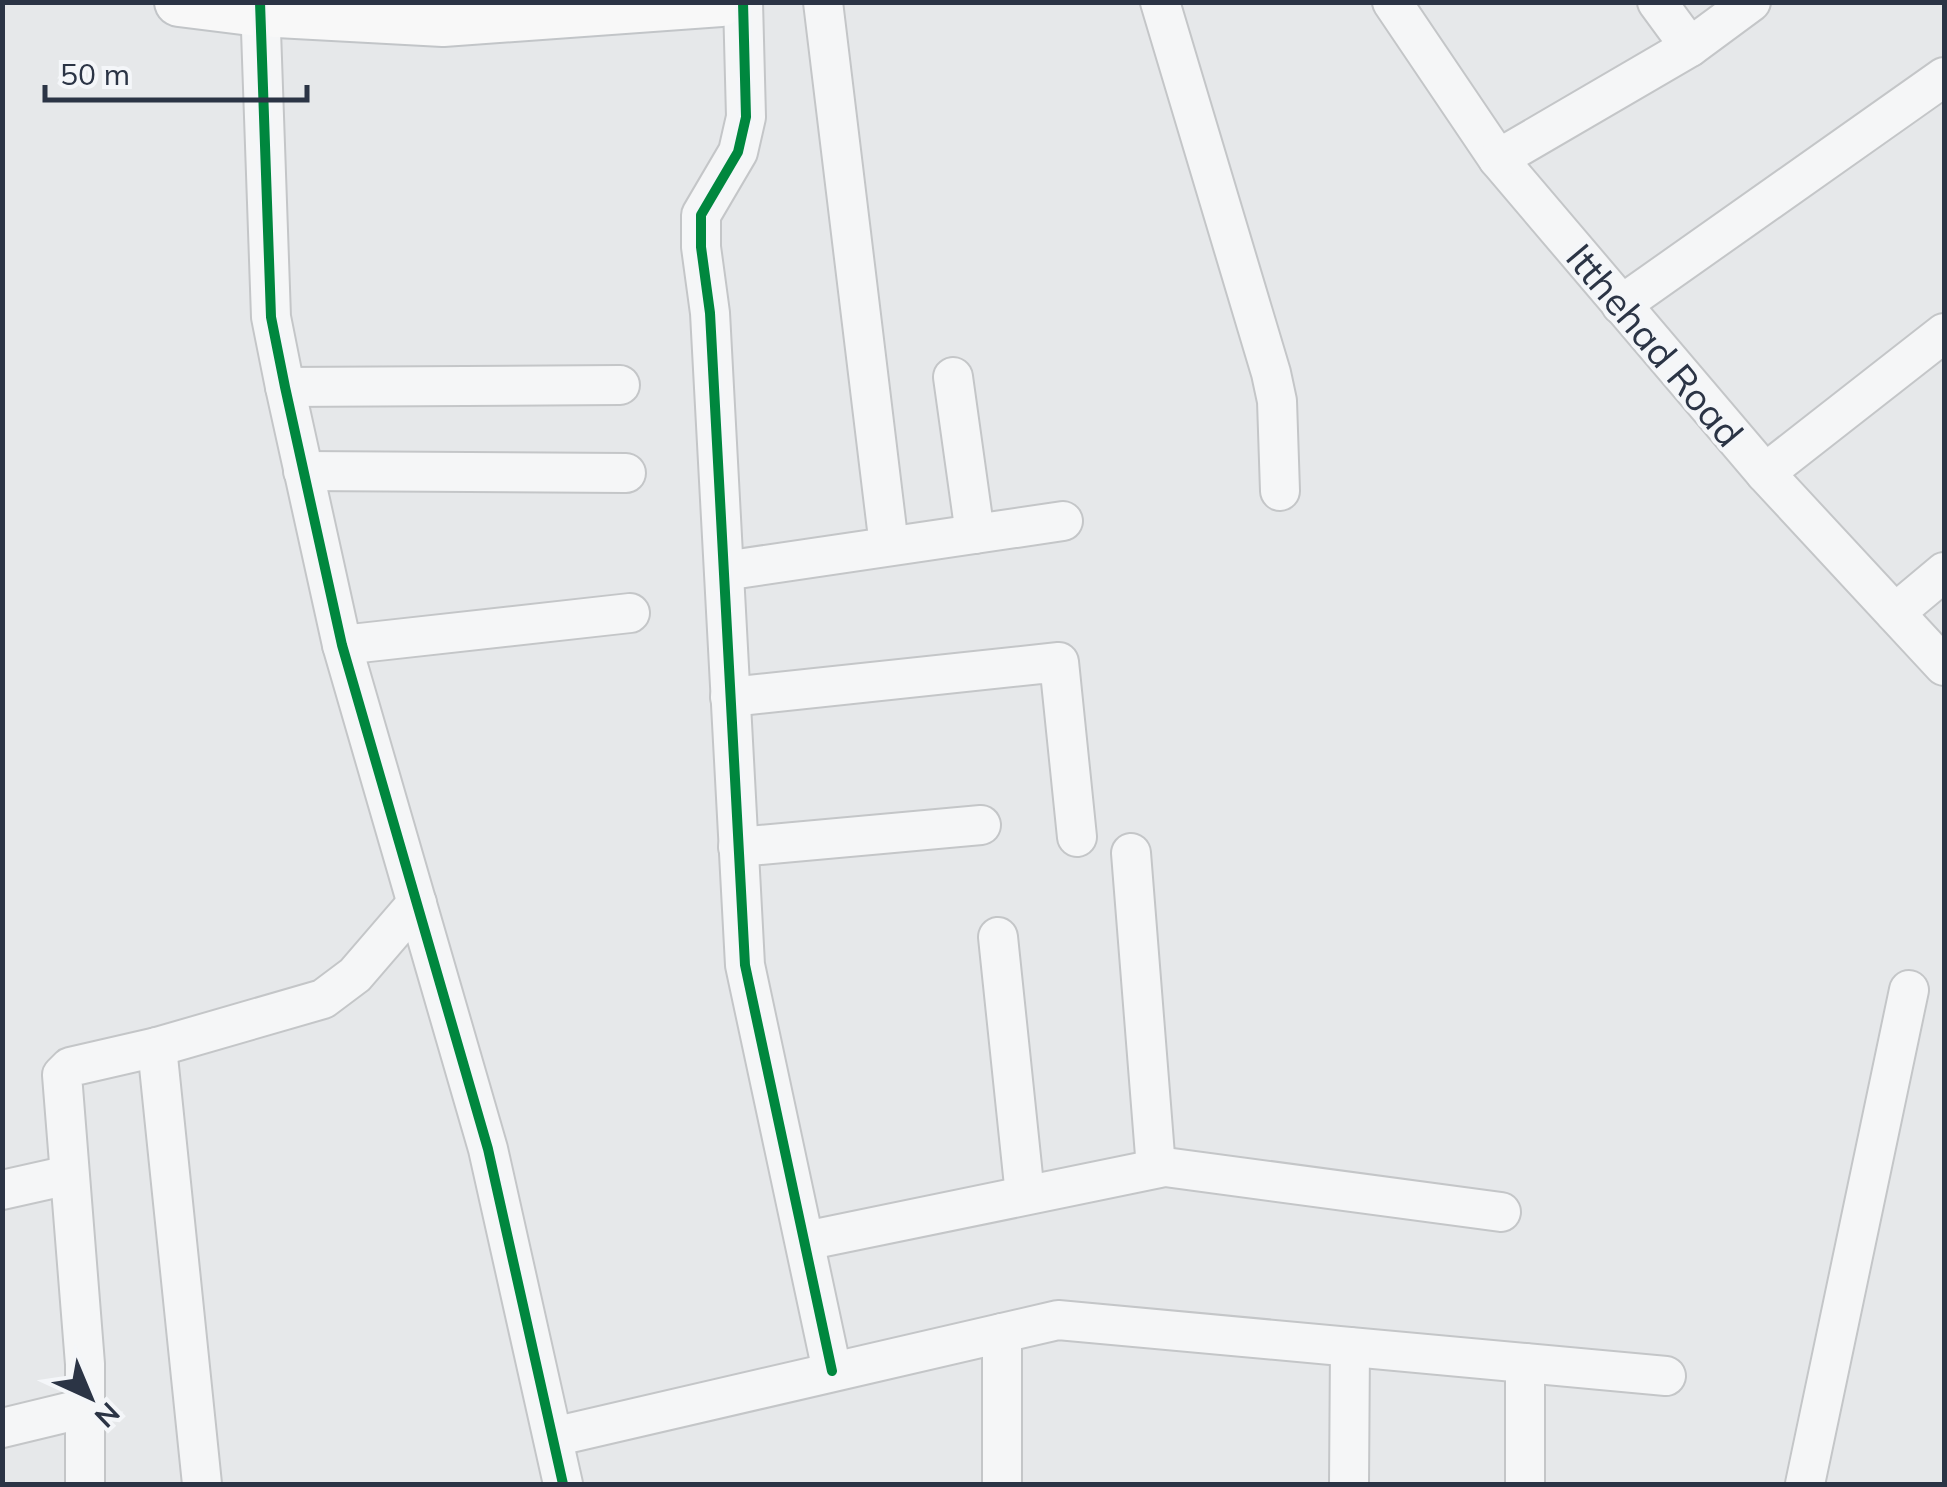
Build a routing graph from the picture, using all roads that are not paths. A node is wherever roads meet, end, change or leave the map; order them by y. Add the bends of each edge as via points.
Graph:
1 (179, 2) edge
2 (721, 2) edge
3 (743, 2) edge
4 (823, 2) edge
5 (1160, 2) edge
6 (1392, 2) edge
7 (1657, 2) edge
8 (1751, 2) edge
9 (260, 7) edge
10 (1690, 47) junction
11 (1944, 77) edge
12 (1498, 159) junction
13 (1621, 305) junction
14 (1944, 333) edge
15 (952, 377) dead end
16 (620, 385) dead end
17 (285, 386) junction
18 (303, 471) junction
19 (1765, 472) junction
20 (626, 474) dead end
21 (1280, 491) dead end
22 (1063, 521) dead end
23 (976, 534) junction
24 (889, 546) junction
25 (724, 570) junction
26 (1944, 572) edge
27 (1895, 613) junction
28 (630, 614) dead end
29 (342, 645) junction
30 (1944, 666) edge
31 (730, 696) junction
32 (981, 825) dead end
33 (1077, 838) dead end
34 (738, 847) junction
35 (1130, 853) dead end
36 (416, 903) junction
37 (998, 937) dead end
38 (1909, 990) dead end
39 (157, 1048) junction
40 (1156, 1168) junction
41 (69, 1175) junction
42 (2, 1190) edge
43 (1025, 1196) junction
44 (1501, 1212) dead end
45 (804, 1241) junction
46 (1002, 1333) junction
47 (1350, 1347) junction
48 (1525, 1363) junction
49 (832, 1371) junction
50 (1666, 1376) dead end
51 (85, 1408) junction
52 (2, 1428) edge
53 (553, 1437) junction
54 (85, 1484) edge
55 (202, 1484) edge
56 (563, 1484) edge
57 (1002, 1484) edge
58 (1349, 1484) edge
59 (1526, 1484) edge
60 (1805, 1484) edge

1 - 9 main road
2 - 9 main road via 443,22
3 - 25 street via 746,117 738,152 702,215
4 - 24 street
5 - 21 street via 1271,373
6 - 12 street, Itthehad Road
7 - 10 street
8 - 10 street
9 - 17 street via 272,318
10 - 12 street
11 - 13 street
12 - 13 street, Itthehad Road
13 - 19 street, Itthehad Road
14 - 19 street
15 - 23 street
16 - 17 street
17 - 18 street
18 - 20 street
18 - 29 street
19 - 27 street, Itthehad Road
22 - 23 street
23 - 24 street
24 - 25 street
25 - 31 street
26 - 27 street
27 - 30 street, Itthehad Road
28 - 29 street
29 - 36 street
31 - 33 street via 1059,662
31 - 34 street
32 - 34 street
34 - 45 street via 745,965
35 - 40 street
36 - 39 street via 355,974 323,999
36 - 53 street via 488,1149
37 - 43 street
38 - 60 street
39 - 41 street via 70,1067 62,1076
39 - 55 street
40 - 43 street
40 - 44 street
41 - 42 street
41 - 51 street
43 - 45 street
45 - 49 street
46 - 47 street via 1058,1320
46 - 49 street
46 - 57 street
47 - 48 street
47 - 58 street
48 - 50 street
48 - 59 street
49 - 53 street
51 - 52 street
51 - 54 street
53 - 56 street

